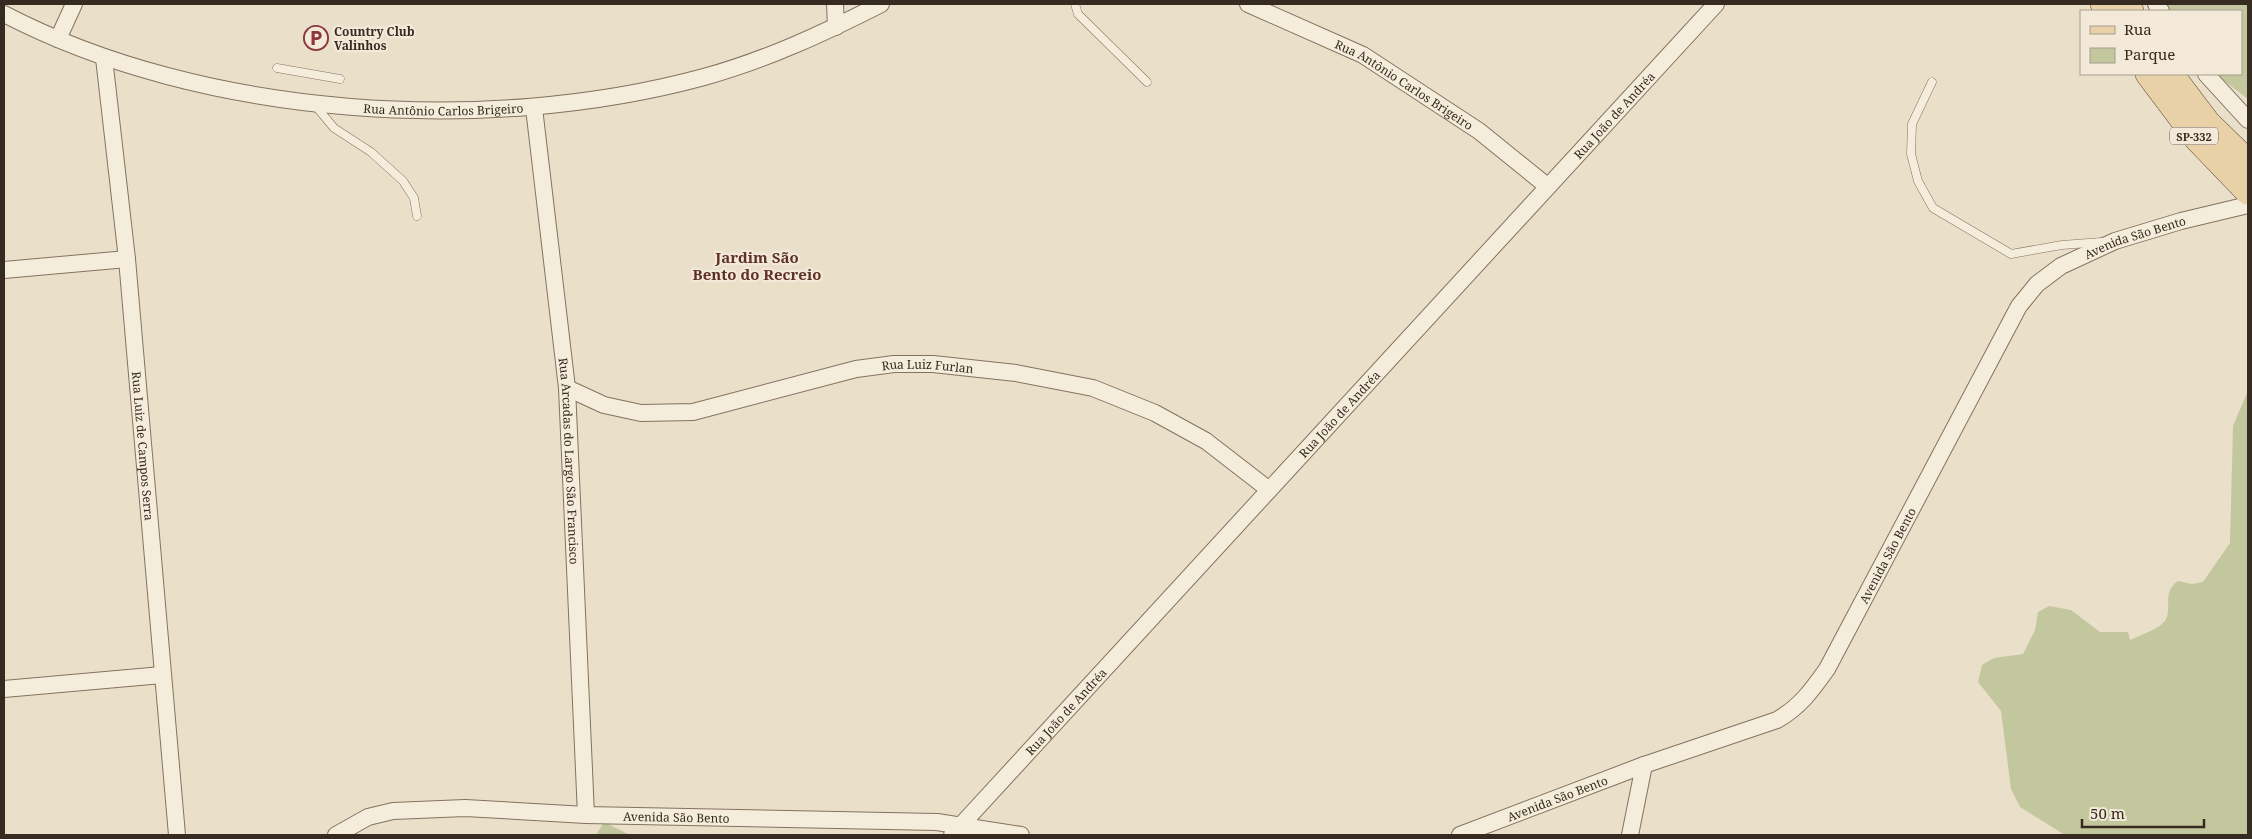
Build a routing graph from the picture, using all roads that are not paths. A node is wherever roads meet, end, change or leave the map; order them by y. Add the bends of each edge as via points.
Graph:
1 (74, 4) edge
2 (835, 4) edge
3 (881, 4) edge
4 (1075, 4) edge
5 (1248, 4) edge
6 (1716, 4) edge
7 (4, 14) edge
8 (836, 27) junction
9 (58, 39) junction
10 (104, 58) junction
11 (277, 68) dead end
12 (2149, 75) edge
13 (2173, 75) edge
14 (2207, 75) edge
15 (340, 78) dead end
16 (1147, 82) dead end
17 (1932, 82) dead end
18 (312, 102) junction
19 (534, 108) junction
20 (2248, 120) edge
21 (2248, 162) edge
22 (1547, 186) junction
23 (2248, 192) edge
24 (2248, 205) edge
25 (417, 216) dead end
26 (2115, 241) junction
27 (127, 259) junction
28 (4, 270) edge
29 (567, 388) junction
30 (1268, 490) junction
31 (162, 675) junction
32 (4, 689) edge
33 (1644, 765) junction
34 (586, 815) junction
35 (957, 830) edge
36 (176, 835) edge
37 (336, 835) edge
38 (1021, 835) edge
39 (1460, 835) edge
40 (1630, 835) edge

1 - 9 street
2 - 8 street
3 - 8 street, Rua Antônio Carlos Brigeiro
4 - 16 lane via 1078,14
5 - 22 street, Rua Antônio Carlos Brigeiro via 1363,55 1479,131
6 - 22 street, Rua João de Andréa
7 - 9 street, Rua Antônio Carlos Brigeiro
8 - 19 street, Rua Antônio Carlos Brigeiro via 761,58 705,76 648,90
9 - 10 street, Rua Antônio Carlos Brigeiro
10 - 18 street, Rua Antônio Carlos Brigeiro via 243,94
10 - 27 street, Rua Luiz de Campos Serra
11 - 15 lane
12 - 23 main road, SP-332 via 2197,139
13 - 21 main road, SP-332 via 2208,123
14 - 20 street
17 - 26 lane via 1912,124 1911,154 1918,181 1933,208 2011,254 2062,245
18 - 19 street, Rua Antônio Carlos Brigeiro via 375,110
18 - 25 lane via 334,128 371,152 403,181 414,198
19 - 29 street, Rua Arcadas do Largo São Francisco
22 - 30 street, Rua João de Andréa
24 - 26 street, Avenida São Bento
26 - 33 street, Avenida São Bento via 2061,266 2037,284 2019,306 1827,669 1806,700 1777,720
27 - 28 street
27 - 31 street, Rua Luiz de Campos Serra
29 - 30 street, Rua Luiz Furlan via 604,405 641,412 693,412 856,369 894,364 933,364 1016,373 1093,388 1155,413 1206,440
29 - 34 street, Rua Arcadas do Largo São Francisco
30 - 35 street, Rua João de Andréa
31 - 32 street
31 - 36 street, Rua Luiz de Campos Serra
33 - 39 street, Avenida São Bento
33 - 40 street
34 - 35 street, Avenida São Bento via 937,822
34 - 37 street, Avenida São Bento via 465,808 393,811 368,817
35 - 38 street, Avenida São Bento

